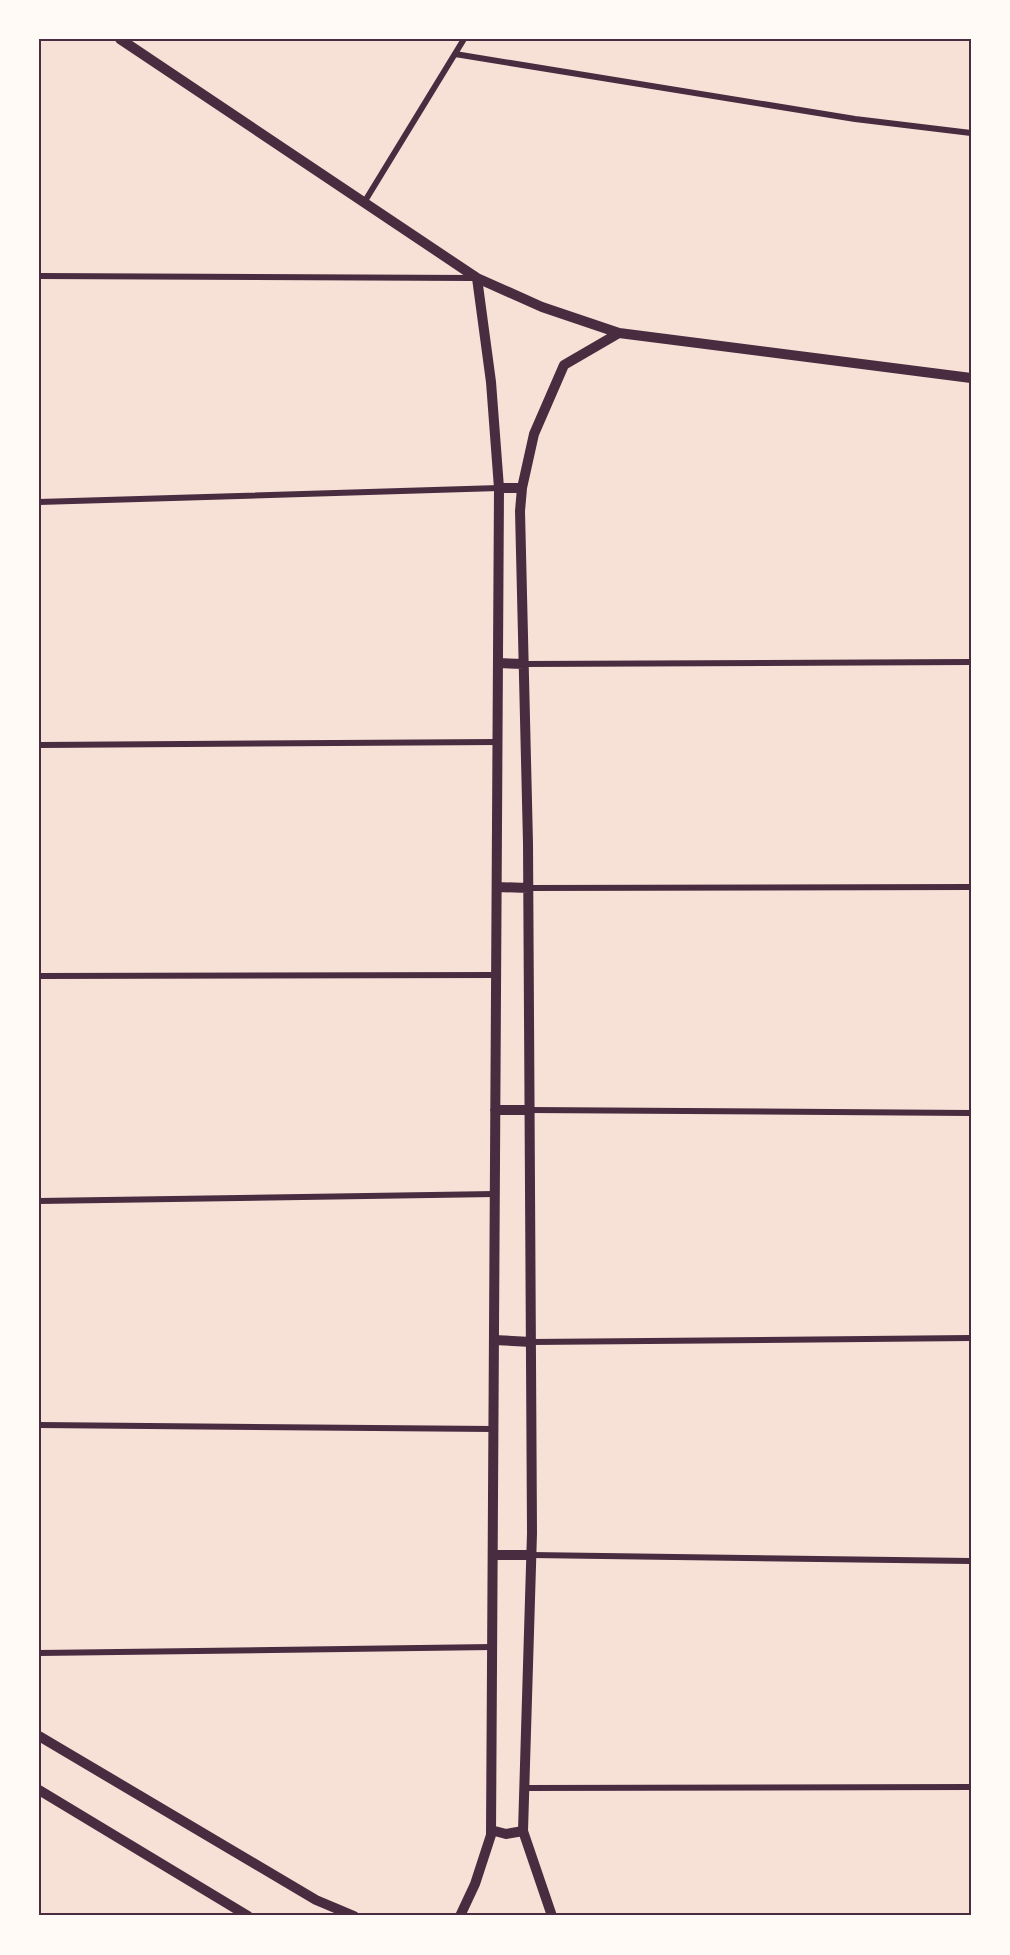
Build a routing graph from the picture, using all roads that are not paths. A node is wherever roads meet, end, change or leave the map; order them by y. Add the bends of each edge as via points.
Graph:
1 (120, 39) edge
2 (464, 39) edge
3 (455, 54) junction
4 (971, 133) edge
5 (365, 201) junction
6 (39, 276) edge
7 (477, 278) junction
8 (619, 333) junction
9 (971, 378) edge
10 (522, 488) junction
11 (498, 489) junction
12 (39, 502) edge
13 (971, 662) edge
14 (498, 663) junction
15 (524, 664) junction
16 (498, 742) junction
17 (39, 745) edge
18 (497, 887) junction
19 (971, 887) edge
20 (528, 888) junction
21 (496, 975) junction
22 (39, 976) edge
23 (495, 1110) junction
24 (529, 1110) junction
25 (971, 1113) edge
26 (495, 1194) junction
27 (39, 1202) edge
28 (971, 1338) edge
29 (494, 1340) junction
30 (531, 1342) junction
31 (39, 1425) edge
32 (493, 1429) junction
33 (493, 1555) junction
34 (531, 1555) junction
35 (971, 1561) edge
36 (492, 1647) junction
37 (39, 1653) edge
38 (39, 1736) edge
39 (971, 1787) edge
40 (525, 1788) junction
41 (39, 1790) edge
42 (491, 1830) junction
43 (524, 1831) junction
44 (248, 1916) edge
45 (354, 1916) edge
46 (460, 1916) edge
47 (552, 1916) edge

1 - 5 street
2 - 3 street
3 - 4 street via 855,119
3 - 5 street
5 - 7 street
6 - 7 street
7 - 8 street via 543,307
7 - 11 street via 491,382
8 - 9 street
8 - 10 street via 564,365 534,434
10 - 11 street
10 - 15 street
11 - 12 street
11 - 14 street
13 - 15 street
14 - 15 street
14 - 16 street
15 - 20 street
16 - 17 street
16 - 18 street
18 - 20 street
18 - 21 street
19 - 20 street
20 - 24 street
21 - 22 street
21 - 23 street
23 - 24 street
23 - 26 street
24 - 25 street
24 - 30 street
26 - 27 street
26 - 29 street
28 - 30 street
29 - 30 street
29 - 32 street
30 - 34 street
31 - 32 street
32 - 33 street
33 - 34 street
33 - 36 street
34 - 35 street
34 - 40 street
36 - 37 street
36 - 42 street
38 - 45 street via 316,1900
39 - 40 street
40 - 43 street
41 - 44 street
42 - 43 street via 506,1834
42 - 46 street via 475,1884
43 - 47 street

